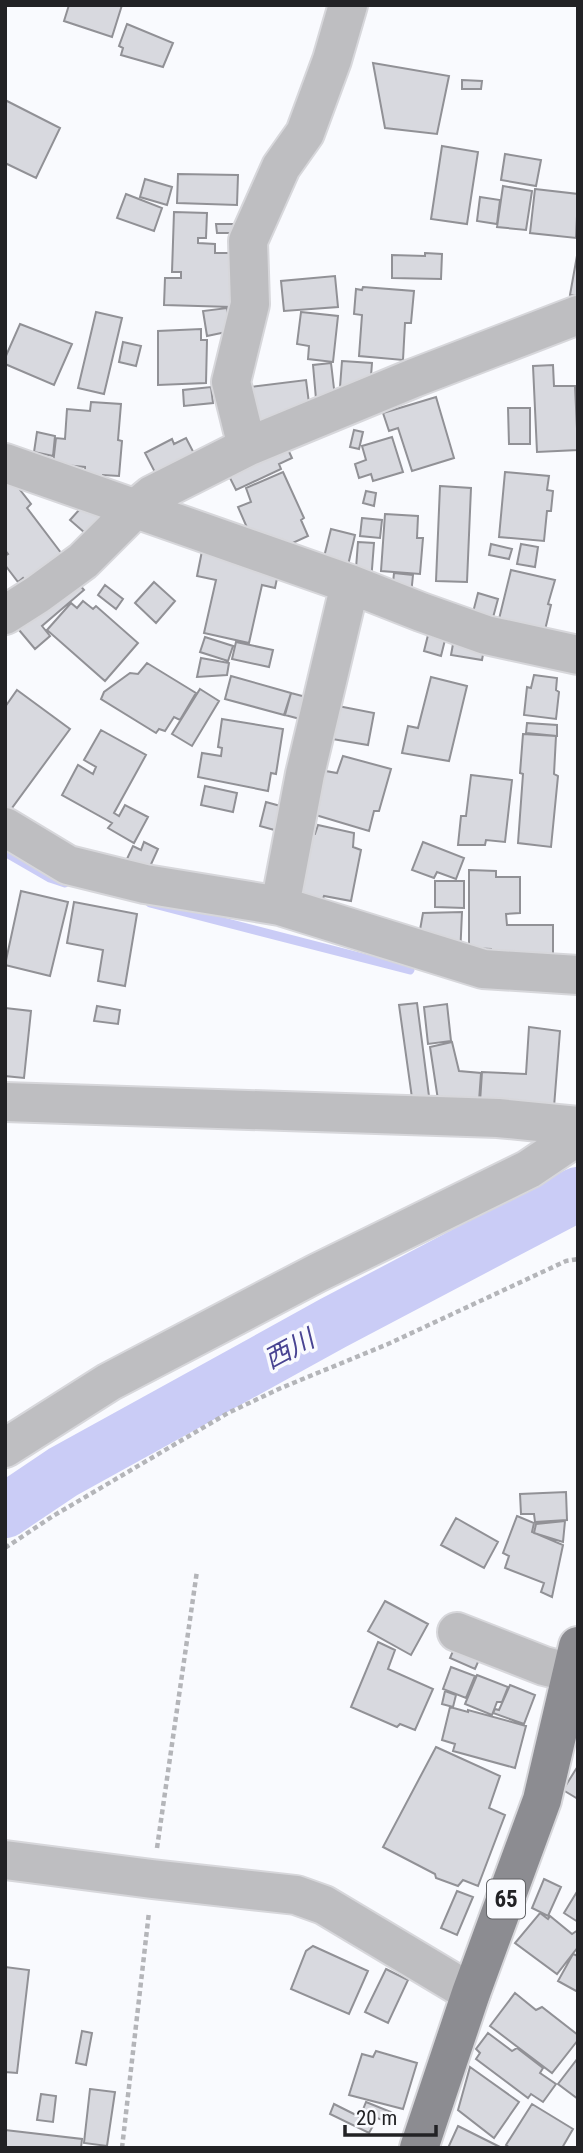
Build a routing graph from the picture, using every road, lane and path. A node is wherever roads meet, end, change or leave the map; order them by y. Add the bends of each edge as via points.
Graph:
1 (348, 5) edge
2 (578, 315) edge
3 (247, 447) junction
4 (5, 463) edge
5 (134, 510) junction
6 (350, 584) junction
7 (5, 615) edge
8 (578, 655) edge
9 (5, 827) edge
10 (281, 906) junction
11 (578, 975) edge
12 (5, 1102) edge
13 (578, 1126) edge
14 (578, 1136) edge
15 (578, 1259) edge
16 (5, 1448) edge
17 (5, 1548) edge
18 (457, 1632) dead end
19 (575, 1659) edge
20 (5, 1860) edge
21 (471, 1993) junction
22 (419, 2148) edge

1 - 3 street via 305,133 281,167 248,241 250,304 231,382
2 - 3 street
3 - 5 street via 152,495
4 - 5 street
5 - 6 street
5 - 7 street via 83,561
6 - 8 street via 486,635
6 - 10 street via 305,774
9 - 10 street via 68,865 145,884
10 - 11 street via 483,969
12 - 13 street via 498,1118
14 - 16 street via 529,1169 109,1382
15 - 17 path via 228,1413
18 - 19 street via 544,1666
19 - 21 main road, 65 via 542,1800
20 - 21 street via 296,1895 324,1905
21 - 22 main road, 65

